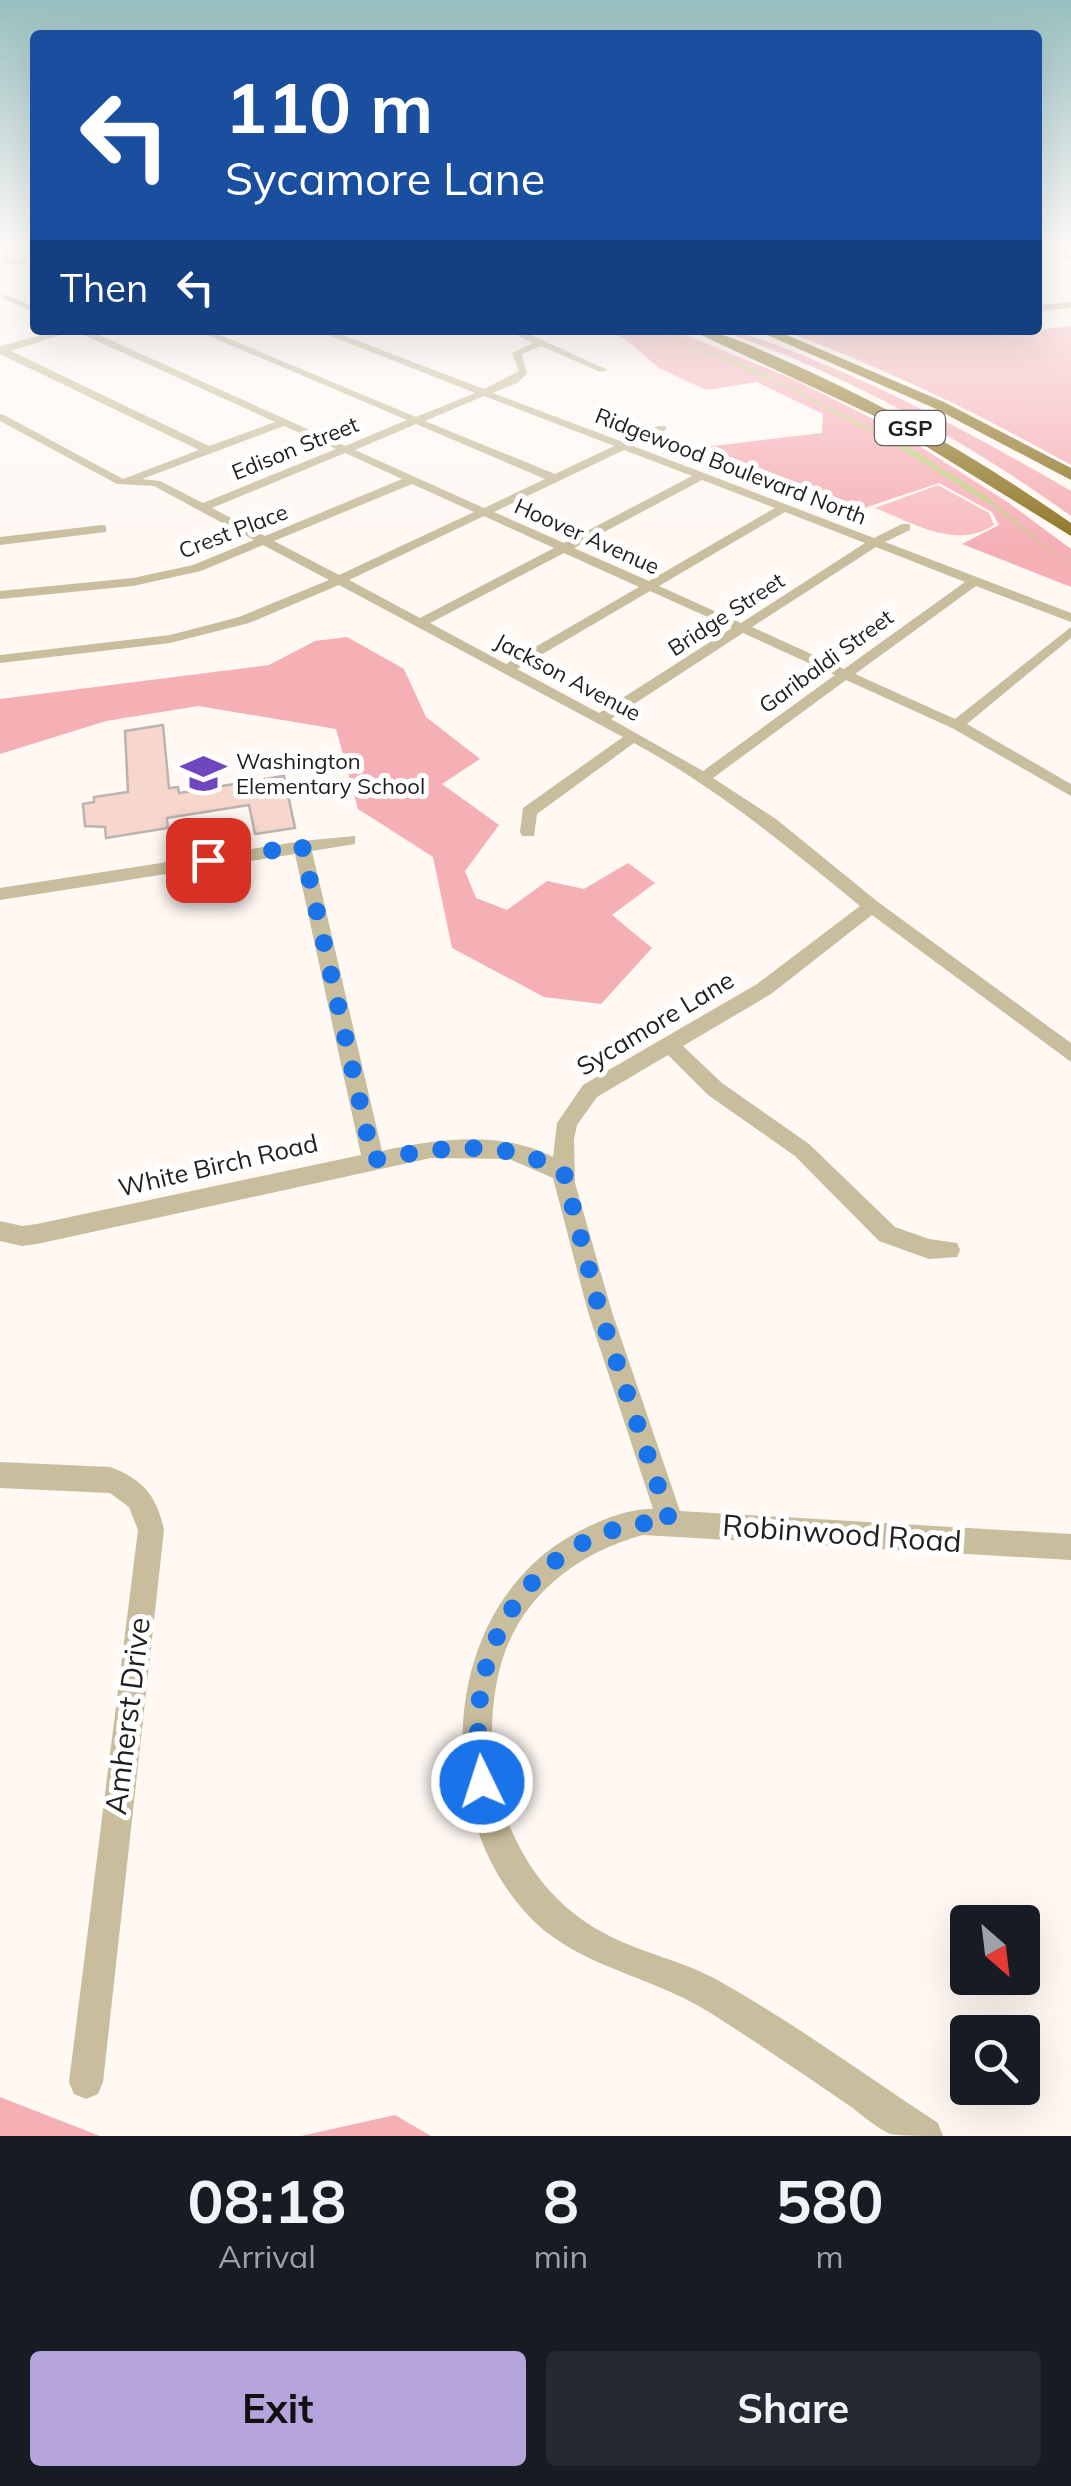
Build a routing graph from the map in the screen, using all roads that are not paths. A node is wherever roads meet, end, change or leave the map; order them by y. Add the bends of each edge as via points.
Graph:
1 (115, 346) edge
2 (238, 346) edge
3 (362, 346) edge
4 (535, 346) edge
5 (547, 346) edge
6 (735, 346) edge
7 (801, 346) edge
8 (1, 350) edge
9 (603, 370) dead end
10 (484, 392) junction
11 (0, 417) edge
12 (416, 420) junction
13 (284, 422) junction
14 (662, 428) dead end
15 (625, 446) junction
16 (345, 449) junction
17 (208, 450) junction
18 (1071, 475) edge
19 (701, 476) junction
20 (556, 478) junction
21 (412, 479) junction
22 (121, 482) junction
23 (202, 508) junction
24 (784, 508) junction
25 (486, 512) junction
26 (906, 528) dead end
27 (102, 529) dead end
28 (1071, 531) edge
29 (0, 542) edge
30 (266, 542) junction
31 (874, 543) junction
32 (564, 548) junction
33 (340, 580) junction
34 (974, 581) junction
35 (650, 586) junction
36 (0, 596) edge
37 (1071, 618) edge
38 (420, 624) junction
39 (742, 628) junction
40 (1071, 631) edge
41 (0, 660) edge
42 (507, 669) junction
43 (846, 674) junction
44 (600, 719) junction
45 (957, 725) junction
46 (633, 737) junction
47 (704, 777) junction
48 (1071, 791) edge
49 (528, 832) dead end
50 (349, 840) dead end
51 (302, 846) junction
52 (0, 894) edge
53 (872, 906) junction
54 (671, 1046) junction
55 (1071, 1054) edge
56 (373, 1160) junction
57 (564, 1173) junction
58 (0, 1231) edge
59 (949, 1250) dead end
60 (0, 1475) edge
61 (670, 1522) junction
62 (1071, 1547) edge
63 (86, 2082) dead end
64 (924, 2136) edge

1 - 13 street, Hoover Avenue
2 - 12 street
3 - 10 street, Ridgewood Boulevard North
4 - 10 street, Edison Street via 517,354 524,372 519,378
5 - 9 street
6 - 28 highway, GSP via 905,425
7 - 18 highway, GSP via 907,390
8 - 17 street
10 - 12 street, Edison Street
10 - 15 street, Ridgewood Boulevard North
11 - 22 street, Jackson Avenue
12 - 16 street, Edison Street
12 - 20 street
13 - 16 street, Hoover Avenue
13 - 17 street
14 - 15 street
15 - 19 street, Ridgewood Boulevard North
15 - 20 street
16 - 21 street, Hoover Avenue
16 - 23 street, Edison Street
17 - 22 street
19 - 24 street, Ridgewood Boulevard North
19 - 32 street
20 - 25 street
21 - 25 street, Hoover Avenue
21 - 30 street, Crest Place
22 - 23 street, Jackson Avenue via 156,483
23 - 30 street, Jackson Avenue
24 - 31 street, Ridgewood Boulevard North
24 - 35 street
25 - 32 street, Hoover Avenue
25 - 33 street
26 - 31 street, Bridge Street
27 - 29 street
30 - 33 street, Jackson Avenue
30 - 36 street, Crest Place via 158,578
31 - 34 street, Ridgewood Boulevard North
31 - 39 street, Bridge Street
32 - 35 street, Hoover Avenue
32 - 38 street
33 - 38 street, Jackson Avenue
33 - 41 street via 196,634
34 - 37 street, Ridgewood Boulevard North
34 - 43 street, Garibaldi Street
35 - 39 street, Hoover Avenue
35 - 42 street
38 - 42 street, Jackson Avenue
39 - 43 street, Hoover Avenue
39 - 44 street, Bridge Street
40 - 45 street
42 - 44 street, Jackson Avenue
43 - 45 street, Hoover Avenue
43 - 47 street, Garibaldi Street
44 - 46 street, Jackson Avenue
45 - 48 street, Hoover Avenue
46 - 47 street, Jackson Avenue
46 - 49 street via 529,812
47 - 53 street, Jackson Avenue
50 - 51 street
51 - 52 street
51 - 56 street
53 - 54 street, Sycamore Lane via 764,989
53 - 55 street, Jackson Avenue
54 - 57 street, Sycamore Lane via 590,1091 574,1108 563,1140
54 - 59 street via 715,1090 802,1150 888,1234
56 - 57 street, White Birch Road via 488,1148 529,1155
56 - 58 street, White Birch Road via 37,1234
57 - 61 street, Sycamore Lane via 600,1312
60 - 63 street, Amherst Drive via 124,1485 148,1510 151,1530
61 - 62 street, Robinwood Road
61 - 64 street, Robinwood Road via 643,1522 583,1541 534,1579 513,1606 479,1699 482,1782 493,1824 509,1860 558,1921 590,1944 708,1993

